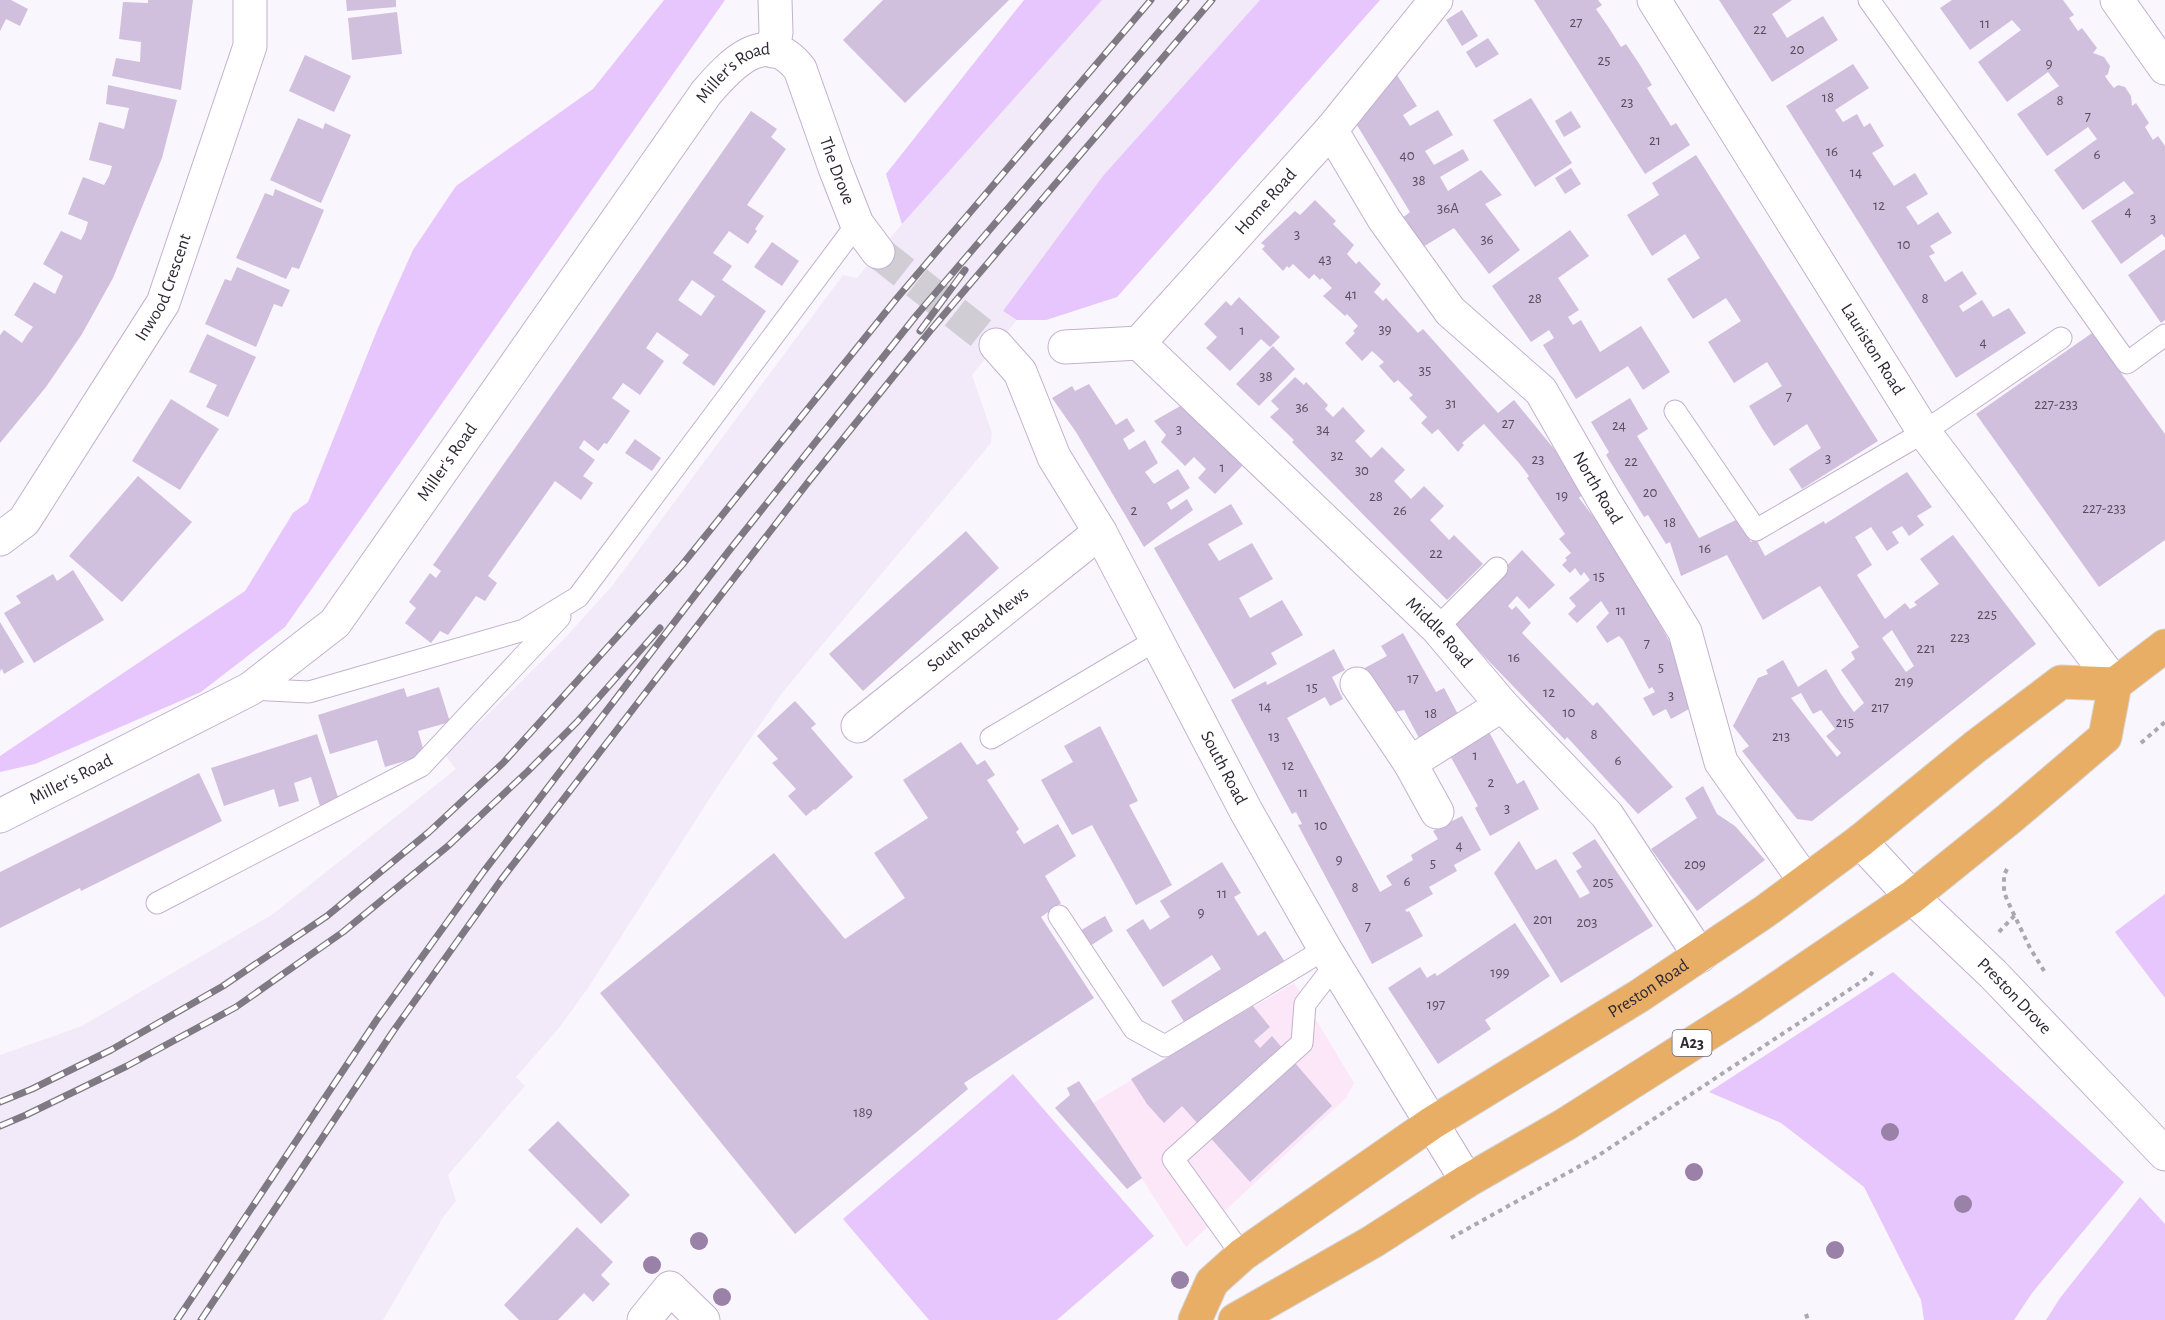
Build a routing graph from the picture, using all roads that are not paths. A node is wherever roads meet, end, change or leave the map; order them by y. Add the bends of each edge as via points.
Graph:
1 (250, 0) edge
2 (775, 0) edge
3 (1436, 0) edge
4 (1654, 0) edge
5 (1869, 0) edge
6 (2117, 0) edge
7 (773, 51) junction
8 (2165, 68) edge
9 (807, 84) joint
10 (1331, 130) junction
11 (857, 224) junction
12 (878, 252) tunnel mouth
13 (2165, 335) edge
14 (2061, 338) dead end
15 (1139, 343) junction
16 (996, 345) tunnel mouth
17 (1065, 347) dead end
18 (1675, 411) dead end
19 (1924, 432) junction
20 (1100, 532) junction
21 (0, 539) edge
22 (1497, 568) dead end
23 (578, 597) junction
24 (1437, 628) junction
25 (1158, 639) junction
26 (2165, 646) edge
27 (1357, 684) dead end
28 (2115, 684) junction
29 (250, 689) junction
30 (1502, 705) junction
31 (858, 726) dead end
32 (991, 738) dead end
33 (1410, 763) junction
34 (1437, 812) dead end
35 (0, 816) edge
36 (1860, 841) junction
37 (1805, 881) junction
38 (1912, 897) junction
39 (157, 903) dead end
40 (1059, 916) dead end
41 (1700, 956) junction
42 (1330, 957) junction
43 (1431, 1123) junction
44 (2165, 1154) edge
45 (1467, 1181) junction
46 (1242, 1256) junction
47 (644, 1320) edge
48 (703, 1320) edge
49 (1195, 1320) edge
50 (1235, 1320) edge

1 - 21 street, Inwood Crescent via 250,46 163,303 24,521
2 - 7 street
3 - 10 street, Home Road
4 - 19 street, Lauriston Road
5 - 13 lane via 2127,363
6 - 8 street
7 - 9 street, Miller's Road via 795,63
7 - 29 street, Miller's Road via 745,55 728,67 706,93 334,623
9 - 11 street, The Drove
10 - 15 street, Home Road
10 - 37 street, North Road via 1384,219 1450,311 1541,391 1685,632 1722,762
11 - 12 street, The Drove
11 - 23 lane
14 - 19 lane
15 - 17 street
15 - 24 street, Middle Road
16 - 20 street, South Road via 1020,372 1053,457
18 - 19 lane via 1756,530
19 - 28 street, Lauriston Road
20 - 25 street, South Road
20 - 31 street, South Road Mews
22 - 24 lane
23 - 29 lane via 524,630 309,692
23 - 39 lane via 421,766
24 - 30 street, Middle Road
25 - 32 lane
25 - 42 street, South Road via 1246,811
26 - 28 highway
27 - 33 street
28 - 36 highway, Preston Road via 2061,682 1990,734
28 - 38 highway, A23 via 2105,737
29 - 35 street, Miller's Road
30 - 33 street
30 - 41 street, Middle Road via 1607,814
33 - 34 street
36 - 37 highway, Preston Road
36 - 38 street, Preston Drove
37 - 41 highway, Preston Road
38 - 44 street, Preston Drove via 1993,974
38 - 45 highway, A23 via 1740,1013 1566,1124
40 - 42 lane via 1134,1029 1165,1046
41 - 43 highway, Preston Road
42 - 43 street, South Road
42 - 46 lane via 1305,1004 1302,1043 1173,1159
43 - 45 street, South Road
43 - 46 highway, Preston Road
45 - 50 highway, A23 via 1372,1242
46 - 49 highway, Preston Road via 1212,1282
47 - 48 street via 670,1288

